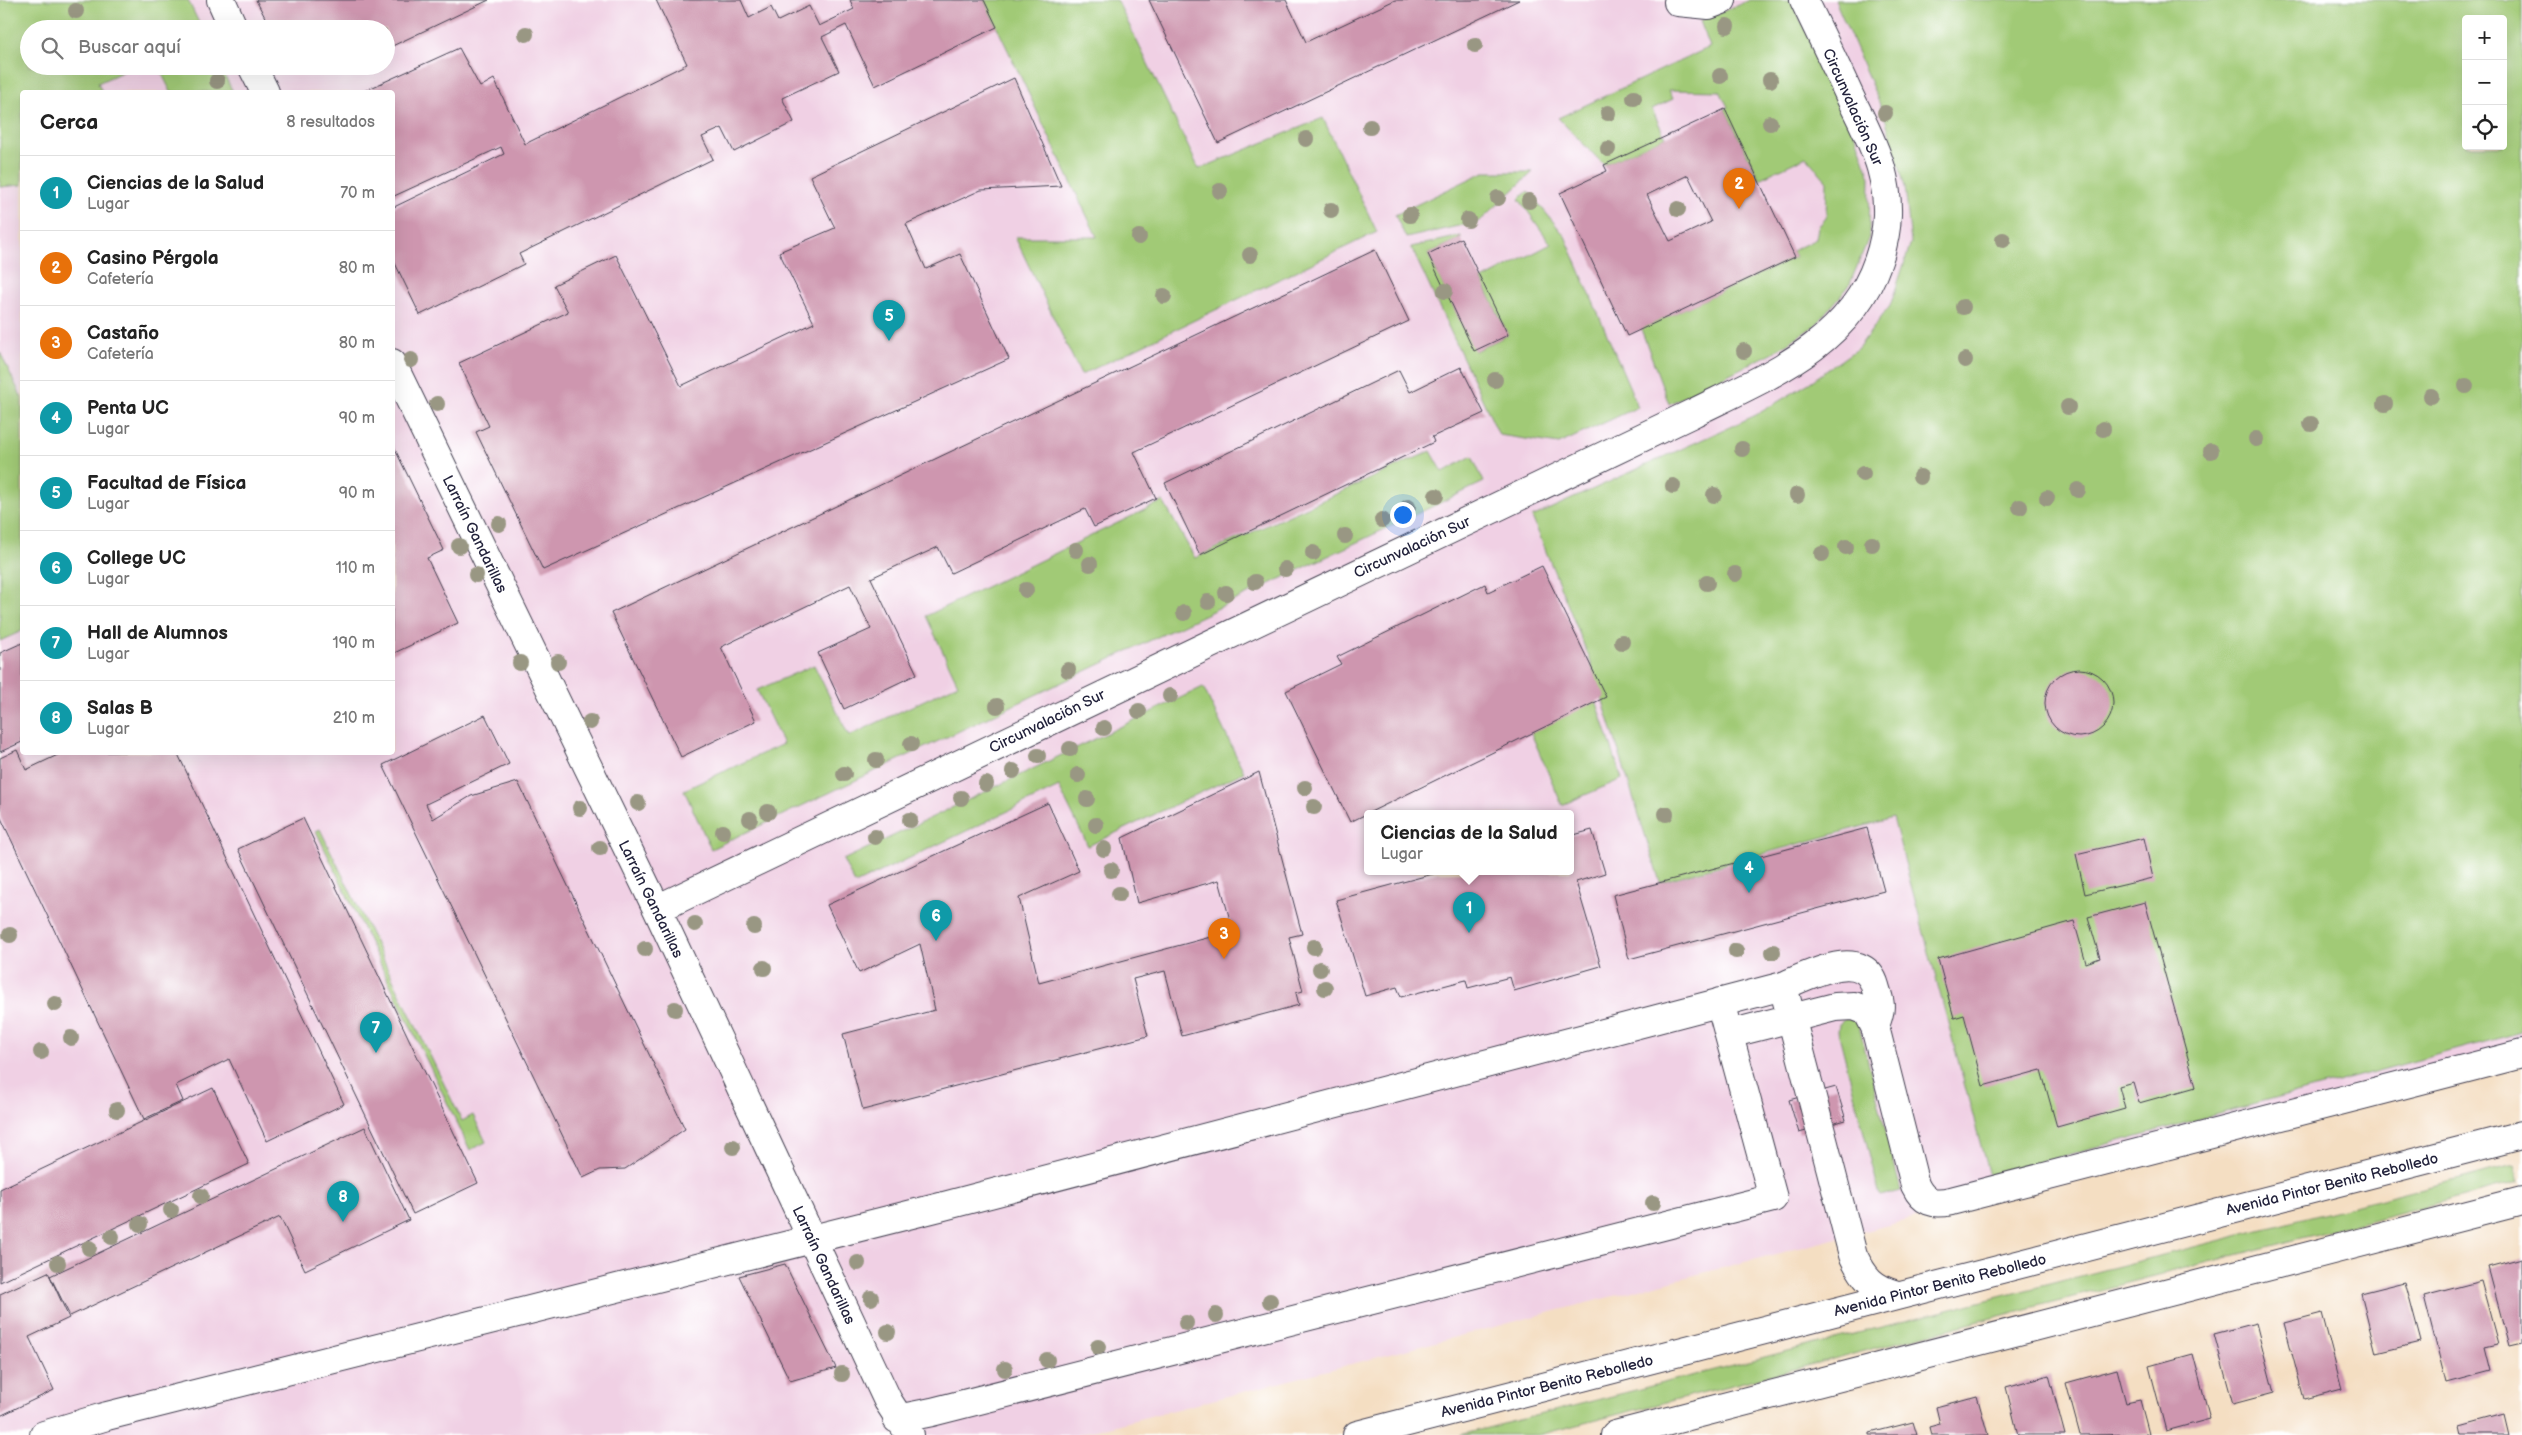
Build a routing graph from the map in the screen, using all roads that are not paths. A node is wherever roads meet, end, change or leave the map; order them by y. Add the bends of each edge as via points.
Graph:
1 (221, 0) edge
2 (1722, 0) edge
3 (1804, 0) edge
4 (1678, 2) dead end
5 (230, 20) edge
6 (256, 75) edge
7 (264, 90) edge
8 (395, 369) edge
9 (656, 909) junction
10 (1783, 986) junction
11 (1720, 1002) junction
12 (1792, 1017) junction
13 (1875, 1028) junction
14 (1729, 1034) junction
15 (2522, 1054) edge
16 (2522, 1135) edge
17 (2522, 1201) edge
18 (812, 1238) junction
19 (1897, 1295) junction
20 (903, 1427) edge
21 (46, 1435) edge
22 (1357, 1435) edge
23 (1615, 1435) edge

1 - 5 street
2 - 4 street via 1709,5
3 - 9 street, Circunvalación Sur via 1873,145 1888,209 1885,238 1865,292 1841,324 1809,351 1691,414
6 - 7 street
8 - 9 street, Larraín Gandarillas
9 - 18 street, Larraín Gandarillas
10 - 11 street
10 - 12 street
10 - 13 street via 1843,965 1862,969 1874,982 1880,1004
11 - 14 street
11 - 18 street
12 - 13 street via 1834,1007 1854,1006 1867,1011
12 - 14 street
12 - 19 street via 1853,1255 1862,1275 1881,1291
13 - 15 street via 1915,1185 1925,1200 1932,1204
14 - 20 street via 1773,1198 932,1412
16 - 19 street, Avenida Pintor Benito Rebolledo
17 - 23 street
18 - 20 street, Larraín Gandarillas
18 - 21 street via 107,1416
19 - 22 street, Avenida Pintor Benito Rebolledo

